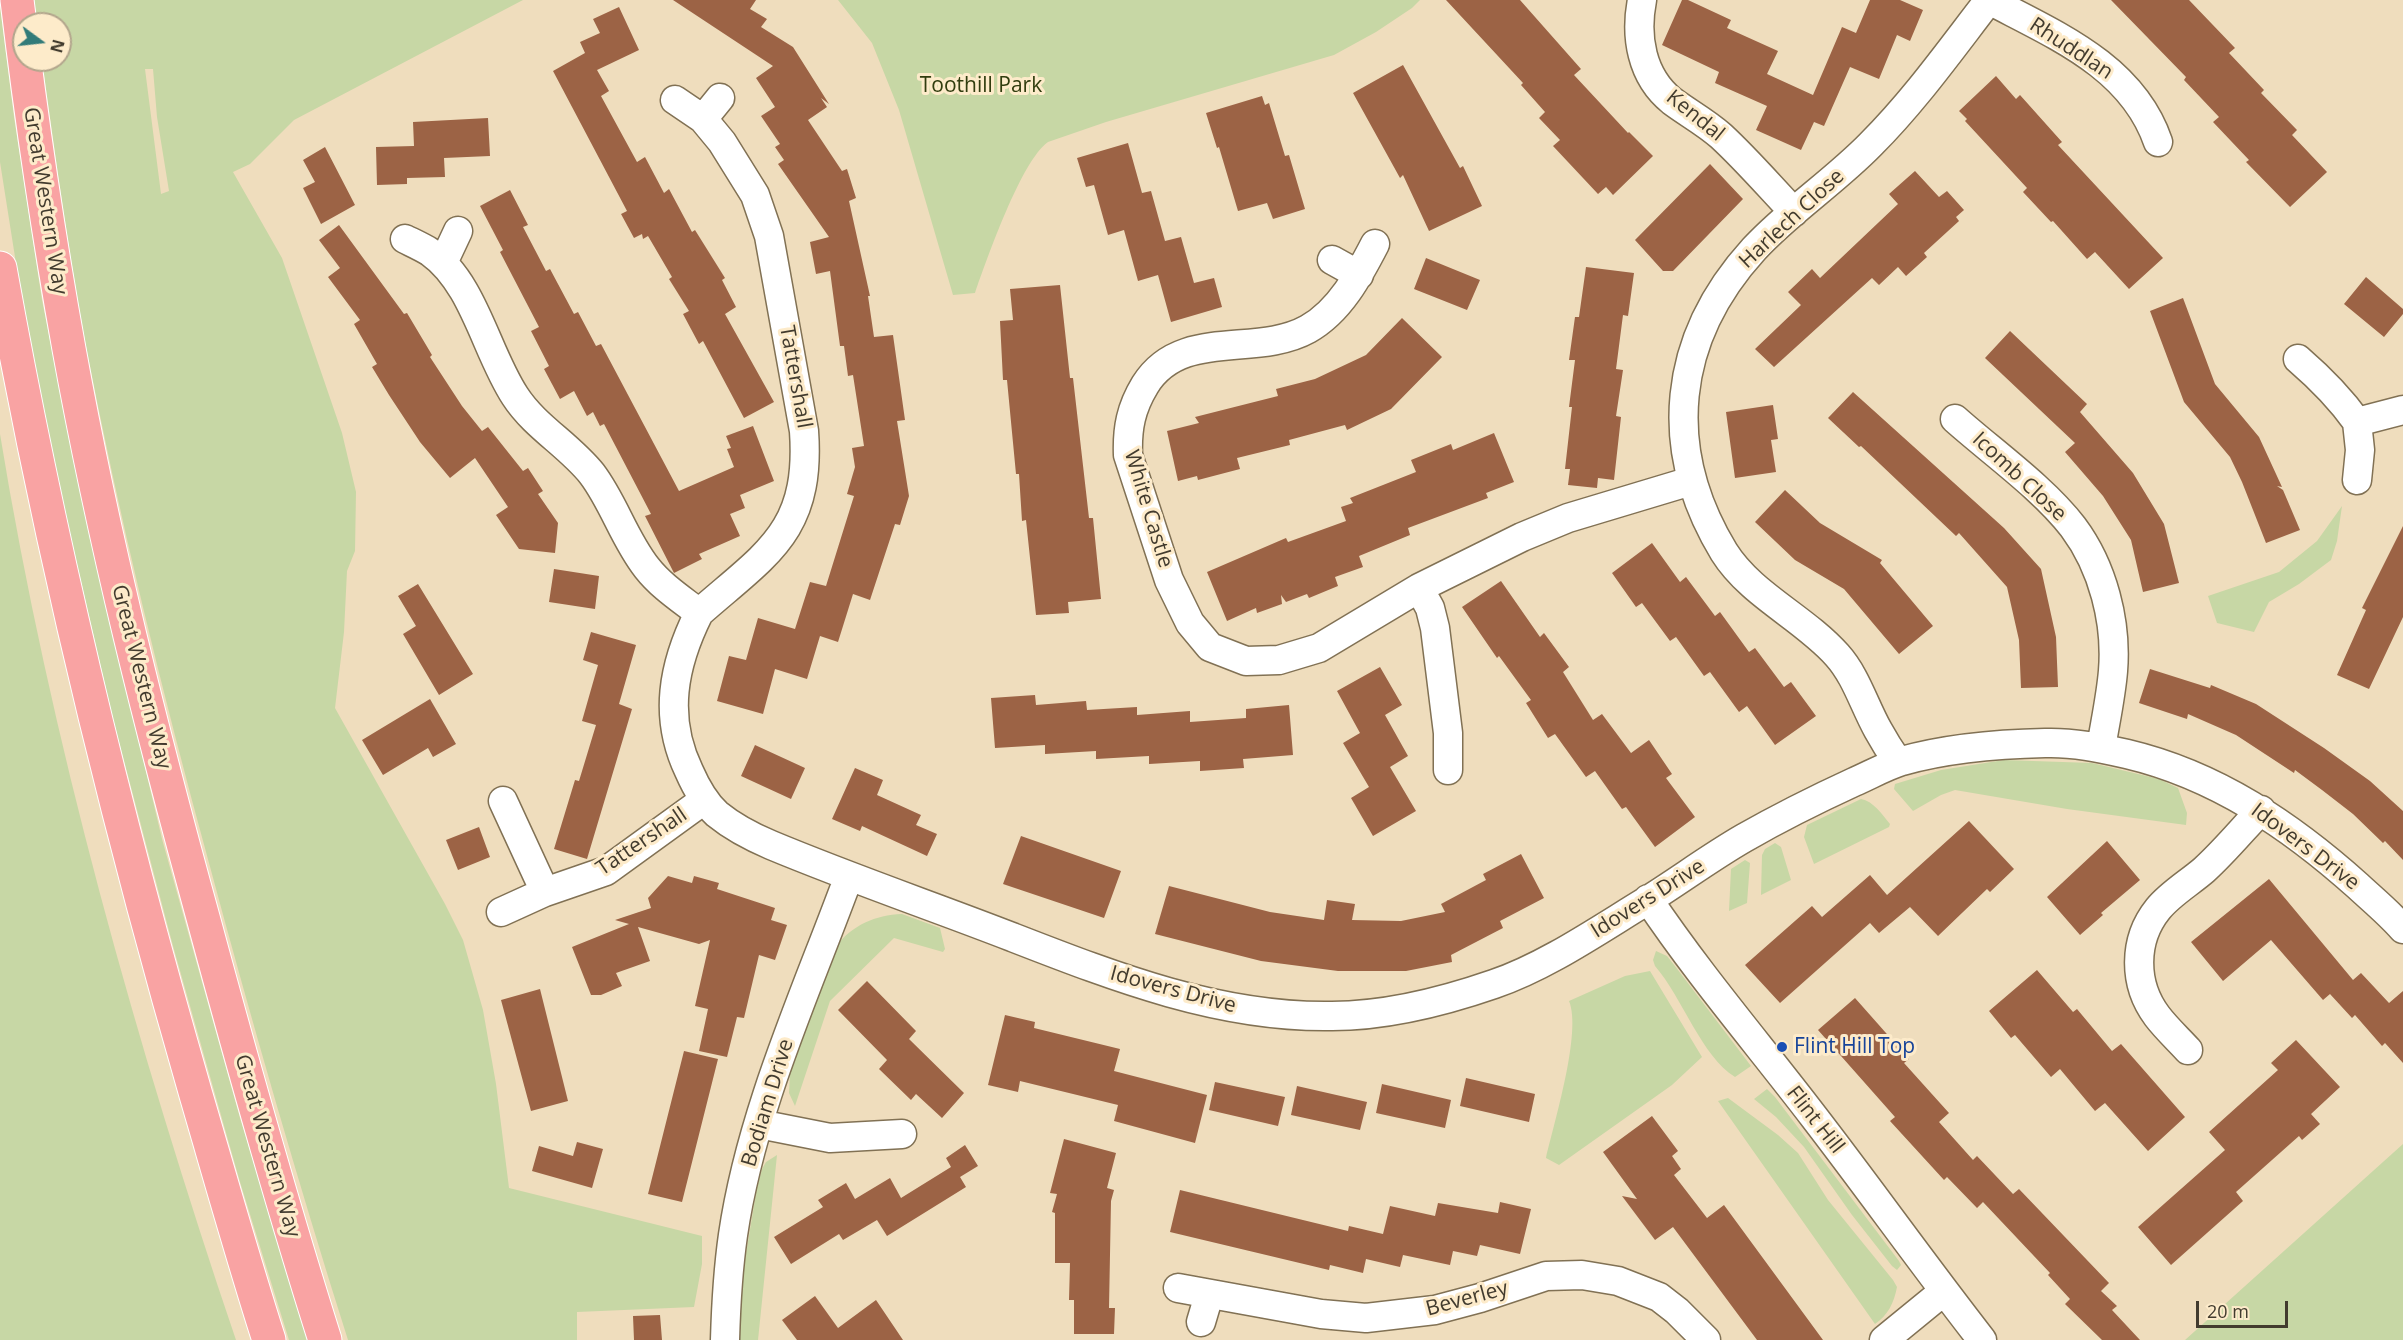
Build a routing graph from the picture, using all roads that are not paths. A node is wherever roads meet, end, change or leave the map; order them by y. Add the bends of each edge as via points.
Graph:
1 (16, 0) edge
2 (1642, 0) edge
3 (1989, 0) edge
4 (675, 100) dead end
5 (2158, 142) dead end
6 (1794, 212) junction
7 (458, 231) dead end
8 (405, 239) dead end
9 (1375, 244) dead end
10 (1332, 260) dead end
11 (443, 263) junction
12 (0, 268) edge
13 (1359, 275) junction
14 (2298, 359) dead end
15 (2403, 410) edge
16 (1954, 418) dead end
17 (2356, 422) junction
18 (2357, 480) dead end
19 (1691, 481) junction
20 (1419, 588) junction
21 (699, 613) junction
22 (2101, 748) junction
23 (1898, 762) junction
24 (1449, 770) dead end
25 (704, 800) junction
26 (504, 801) dead end
27 (2261, 810) junction
28 (849, 876) junction
29 (545, 892) junction
30 (1648, 899) junction
31 (501, 912) dead end
32 (2403, 929) edge
33 (2188, 1050) dead end
34 (759, 1124) junction
35 (902, 1134) dead end
36 (1178, 1288) dead end
37 (1944, 1291) junction
38 (1209, 1295) junction
39 (1201, 1323) dead end
40 (269, 1340) edge
41 (325, 1340) edge
42 (725, 1340) edge
43 (1706, 1340) edge
44 (1884, 1340) edge
45 (1982, 1340) edge

1 - 41 main road, Great Western Way via 39,175 69,350 123,604 174,813 241,1059
2 - 6 street, Kendal via 1639,44 1658,86 1710,126
3 - 5 street, Rhuddlan via 2051,32 2111,71 2136,99
3 - 6 street, Harlech Close via 1910,103 1870,146
4 - 21 street, Tattershall via 712,109 722,142 755,195 769,236 806,456 794,515 785,532 752,568
6 - 19 street, Harlech Close via 1742,262 1720,291 1696,341 1683,411
7 - 11 street
8 - 11 street
9 - 13 street, White Castle
10 - 13 street
11 - 21 street via 478,319 516,397 592,474 630,544 655,578
12 - 40 main road via 37,465 82,669 154,946
13 - 20 street, White Castle via 1325,318 1306,330 1260,343 1203,347 1181,353 1164,364 1138,396 1131,415 1128,455 1177,600 1197,634 1210,647 1246,661 1279,660 1319,648
14 - 17 street via 2326,384
15 - 17 street
16 - 22 street, Icomb Close via 2056,508 2073,527 2096,567 2111,619 2113,670
17 - 18 street via 2360,450
19 - 20 street, White Castle via 1568,518
19 - 23 street, Harlech Close via 1726,555 1742,574 1818,635 1839,657
20 - 24 street via 1435,628
21 - 25 street, Tattershall via 677,665 673,698 680,752
22 - 23 street, Idovers Drive via 2050,742 1989,745
22 - 27 street, Idovers Drive via 2177,768
23 - 30 street, Idovers Drive via 1743,839
25 - 28 street, Tattershall via 716,813 754,838
25 - 29 street, Tattershall via 606,871
26 - 29 street
27 - 32 street, Idovers Drive via 2329,860
27 - 33 street via 2205,869 2160,907 2141,945 2140,974 2145,994 2156,1015
28 - 30 street, Idovers Drive via 1139,984 1224,1006 1299,1016 1392,1011 1500,982 1580,941
28 - 34 street, Bodiam Drive via 783,1049
29 - 31 street, Tattershall
30 - 37 street, Flint Hill via 1675,940
34 - 35 street via 830,1138
34 - 42 street, Bodiam Drive via 732,1236
36 - 38 street, Beverley
37 - 44 street
37 - 45 street, Flint Hill
38 - 39 street
38 - 43 street, Beverley via 1341,1317 1387,1317 1456,1305 1546,1276 1582,1275 1618,1281 1659,1297

